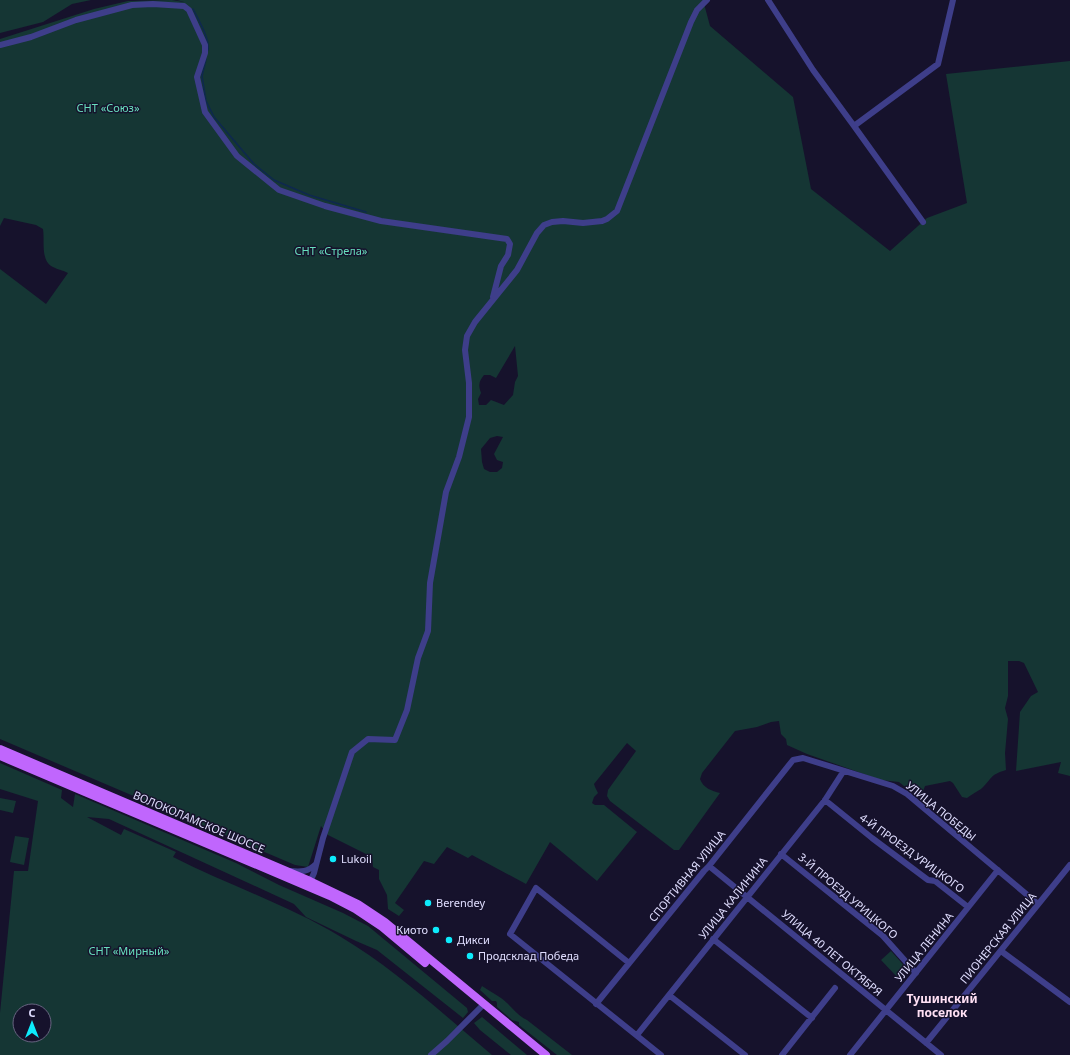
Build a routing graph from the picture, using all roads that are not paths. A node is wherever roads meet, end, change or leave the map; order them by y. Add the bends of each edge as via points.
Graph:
1 (707, 0) edge
2 (768, 0) edge
3 (953, 0) edge
4 (0, 45) edge
5 (854, 126) junction
6 (923, 222) dead end
7 (493, 299) junction
8 (0, 749) edge
9 (0, 756) edge
10 (793, 760) joint
11 (843, 772) junction
12 (825, 800) junction
13 (781, 854) junction
14 (316, 864) junction
15 (1070, 865) edge
16 (709, 866) junction
17 (998, 870) junction
18 (286, 871) junction
19 (309, 884) junction
20 (748, 896) junction
21 (1038, 904) junction
22 (968, 907) junction
23 (713, 939) junction
24 (1001, 951) junction
25 (629, 963) junction
26 (916, 973) junction
27 (835, 988) dead end
28 (669, 995) junction
29 (1070, 1002) edge
30 (596, 1004) junction
31 (482, 1006) junction
32 (886, 1010) junction
33 (812, 1018) junction
34 (637, 1035) junction
35 (926, 1042) junction
36 (854, 1054) edge
37 (431, 1055) edge
38 (537, 1055) edge
39 (546, 1055) edge
40 (661, 1055) edge
41 (745, 1055) edge
42 (782, 1055) edge
43 (941, 1055) edge

1 - 7 street via 691,22 617,211 602,221 563,221 544,225 517,270
2 - 5 street via 813,70
3 - 5 street via 938,64
4 - 7 street via 132,5 184,6 189,10 205,45 197,77 204,112 237,156 279,190 325,206 381,221 507,239 510,244 508,255 501,266
5 - 6 street
7 - 14 street via 467,336 465,350 469,383 469,417 459,458 446,492 430,584 428,631 418,658 407,710 395,740 368,739 352,752
8 - 18 main road, ВОЛОКОЛАМСКОЕ ШОССЕ
9 - 19 main road, ВОЛОКОЛАМСКОЕ ШОССЕ
10 - 11 street, УЛИЦА ПОБЕДЫ via 803,758
10 - 16 street, СПОРТИВНАЯ УЛИЦА
11 - 12 street, УЛИЦА КАЛИНИНА
11 - 17 street, УЛИЦА ПОБЕДЫ via 893,786 906,794
12 - 13 street, УЛИЦА КАЛИНИНА
12 - 22 street, 4-Й ПРОЕЗД УРИЦКОГО via 928,880 935,882
13 - 20 street, УЛИЦА КАЛИНИНА
13 - 26 street, 3-Й ПРОЕЗД УРИЦКОГО via 883,936
14 - 18 street via 306,871
14 - 19 street
15 - 21 street, ПИОНЕРСКАЯ УЛИЦА
16 - 20 street, УЛИЦА 40 ЛЕТ ОКТЯБРЯ
16 - 25 street, СПОРТИВНАЯ УЛИЦА
17 - 21 street, УЛИЦА ПОБЕДЫ
17 - 22 street, УЛИЦА ЛЕНИНА
18 - 19 main road, ВОЛОКОЛАМСКОЕ ШОССЕ
19 - 31 main road, ВОЛОКОЛАМСКОЕ ШОССЕ via 383,924
20 - 23 street, УЛИЦА КАЛИНИНА
20 - 32 street, УЛИЦА 40 ЛЕТ ОКТЯБРЯ
21 - 24 street, ПИОНЕРСКАЯ УЛИЦА
22 - 26 street, УЛИЦА ЛЕНИНА
23 - 28 street, УЛИЦА КАЛИНИНА
23 - 33 street
24 - 29 street
24 - 35 street, ПИОНЕРСКАЯ УЛИЦА
25 - 30 street, СПОРТИВНАЯ УЛИЦА
25 - 30 street via 536,888 510,934
26 - 32 street, УЛИЦА ЛЕНИНА
27 - 33 street
28 - 34 street, УЛИЦА КАЛИНИНА
28 - 41 street
30 - 34 street
31 - 37 street
31 - 38 main road
31 - 39 main road
32 - 35 street, УЛИЦА 40 ЛЕТ ОКТЯБРЯ
32 - 36 street, УЛИЦА ЛЕНИНА
33 - 42 street
34 - 40 street
35 - 43 street, УЛИЦА 40 ЛЕТ ОКТЯБРЯ

